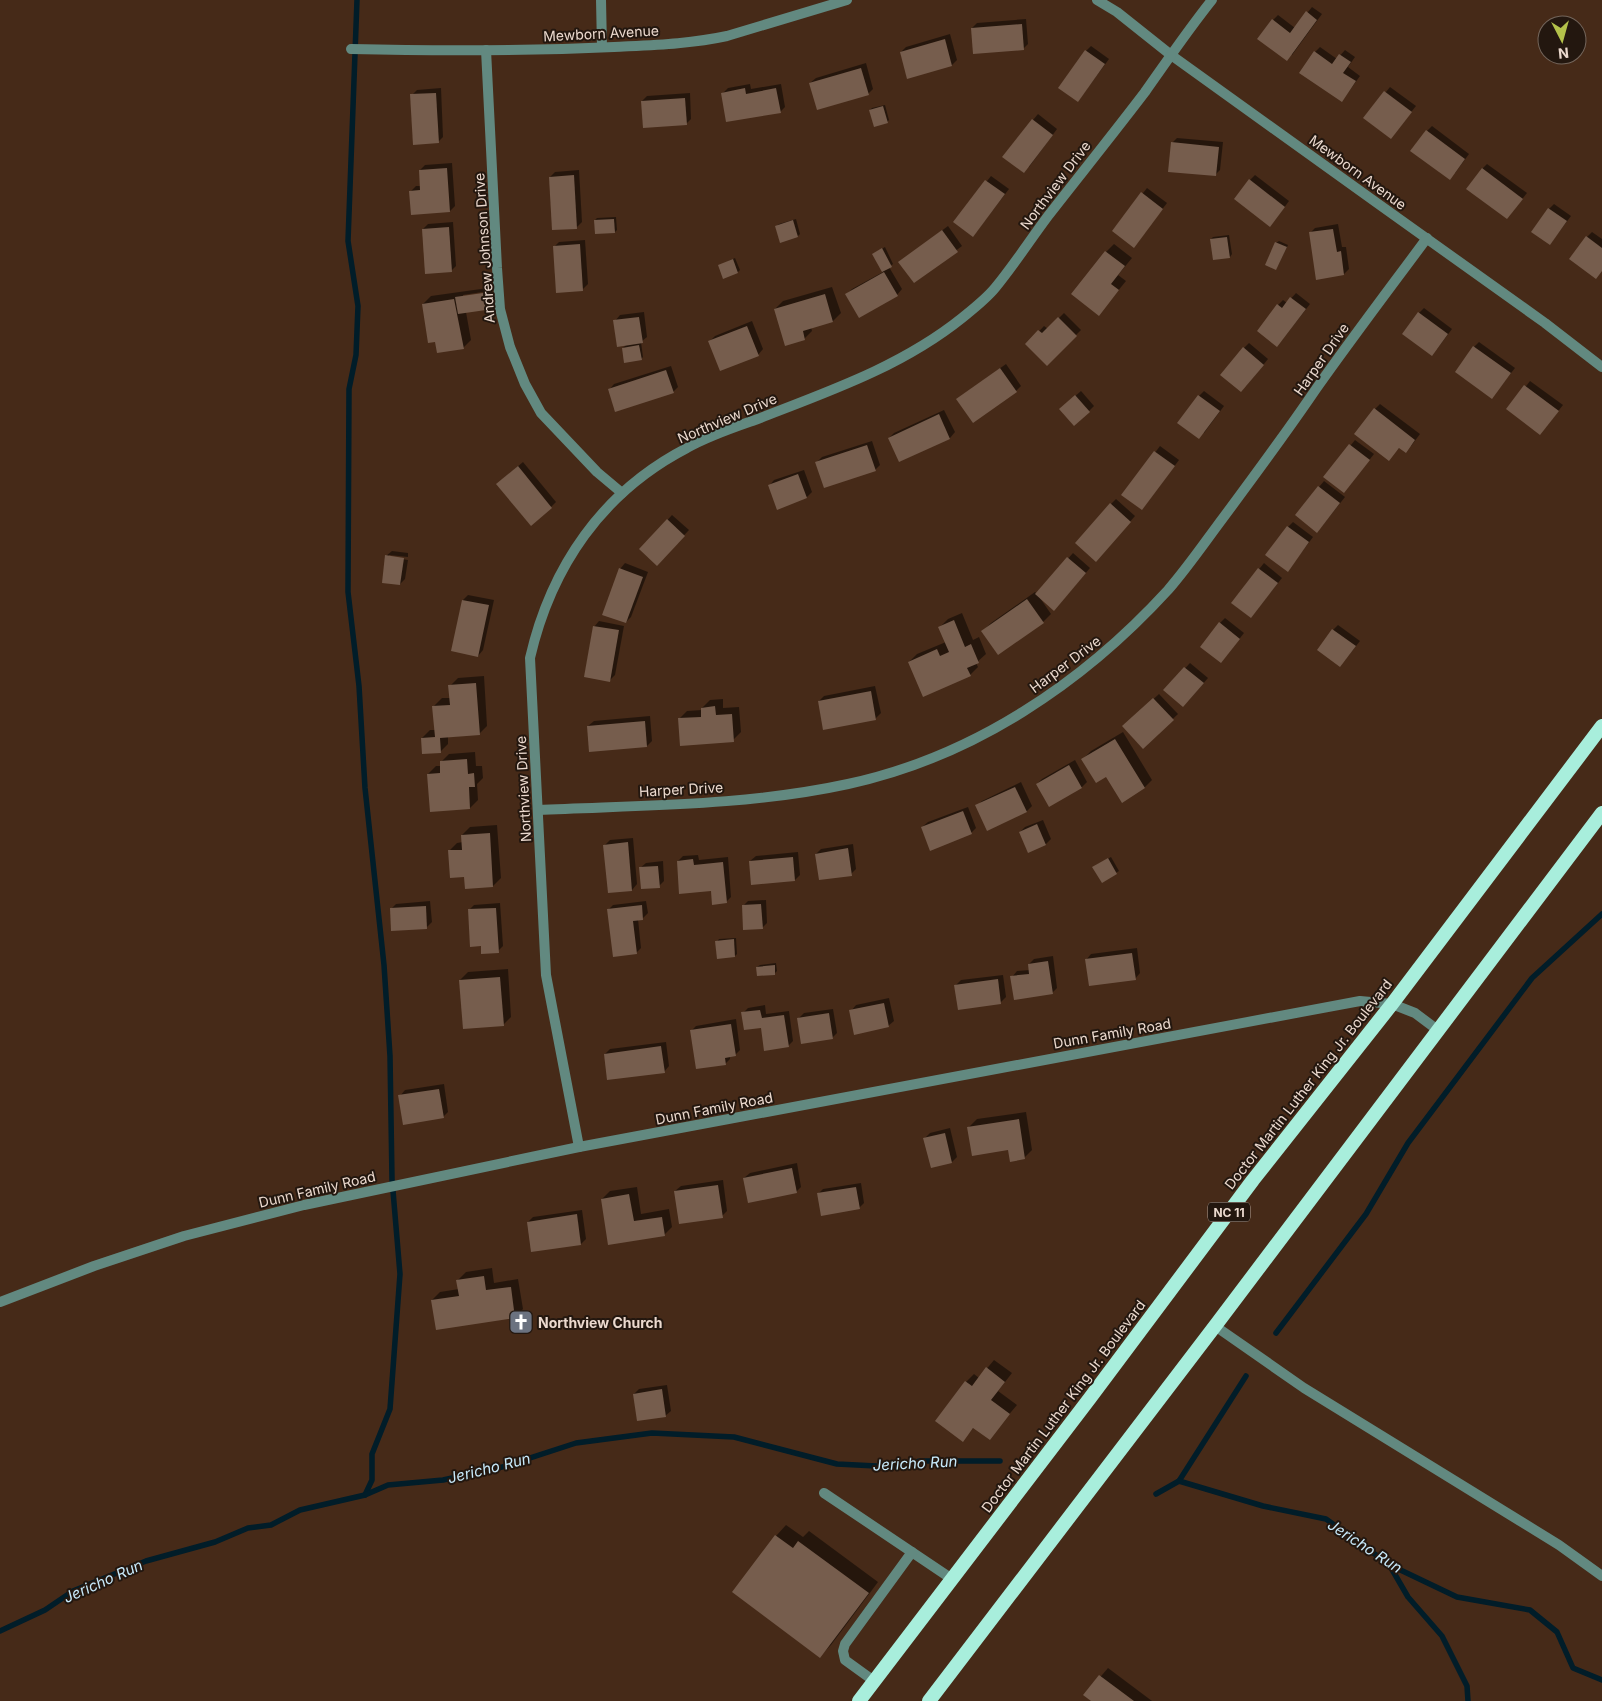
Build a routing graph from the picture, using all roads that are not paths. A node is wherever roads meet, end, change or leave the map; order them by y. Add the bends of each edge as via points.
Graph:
1 (601, 0) edge
2 (847, 0) edge
3 (1097, 0) edge
4 (1212, 0) edge
5 (602, 47) junction
6 (351, 49) dead end
7 (486, 50) junction
8 (1171, 55) junction
9 (1427, 238) junction
10 (1602, 367) edge
11 (622, 493) junction
12 (1602, 726) edge
13 (538, 810) junction
14 (1602, 813) edge
15 (1392, 1004) junction
16 (1439, 1031) junction
17 (579, 1147) junction
18 (0, 1302) edge
19 (1215, 1326) junction
20 (824, 1493) dead end
21 (912, 1552) junction
22 (1602, 1576) edge
23 (952, 1579) junction
24 (874, 1681) junction
25 (859, 1701) edge
26 (929, 1701) edge

1 - 5 street
2 - 5 street, Mewborn Avenue via 712,40
3 - 8 street, Mewborn Avenue
4 - 8 street, Northview Drive
5 - 7 street, Mewborn Avenue
6 - 7 street, Mewborn Avenue
7 - 11 street, Andrew Johnson Drive via 500,309 510,347 541,413 597,472
8 - 9 street, Mewborn Avenue
8 - 11 street, Northview Drive via 993,290 961,318 926,344 889,365 687,448 644,474
9 - 10 street, Mewborn Avenue
9 - 13 street, Harper Drive via 1170,588 1129,630 1062,687 1013,718 934,757 848,784 782,796
11 - 13 street, Northview Drive via 591,526 563,567 535,637 530,658
12 - 15 highway, Doctor Martin Luther King Jr. Boulevard / NC 11
13 - 17 street, Northview Drive via 546,975
14 - 16 highway
15 - 16 street, Dunn Family Road via 1415,1013
15 - 17 street, Dunn Family Road via 1360,1001 1341,1004
15 - 23 highway, Doctor Martin Luther King Jr. Boulevard / NC 11 via 1252,1180
16 - 19 highway
17 - 18 street, Dunn Family Road via 304,1205 194,1234 94,1266
19 - 22 street via 1304,1388 1558,1545
19 - 26 highway
20 - 21 street
21 - 23 street
21 - 24 street via 845,1644 845,1660
23 - 24 highway, Doctor Martin Luther King Jr. Boulevard / NC 11
24 - 25 highway, Doctor Martin Luther King Jr. Boulevard / NC 11

